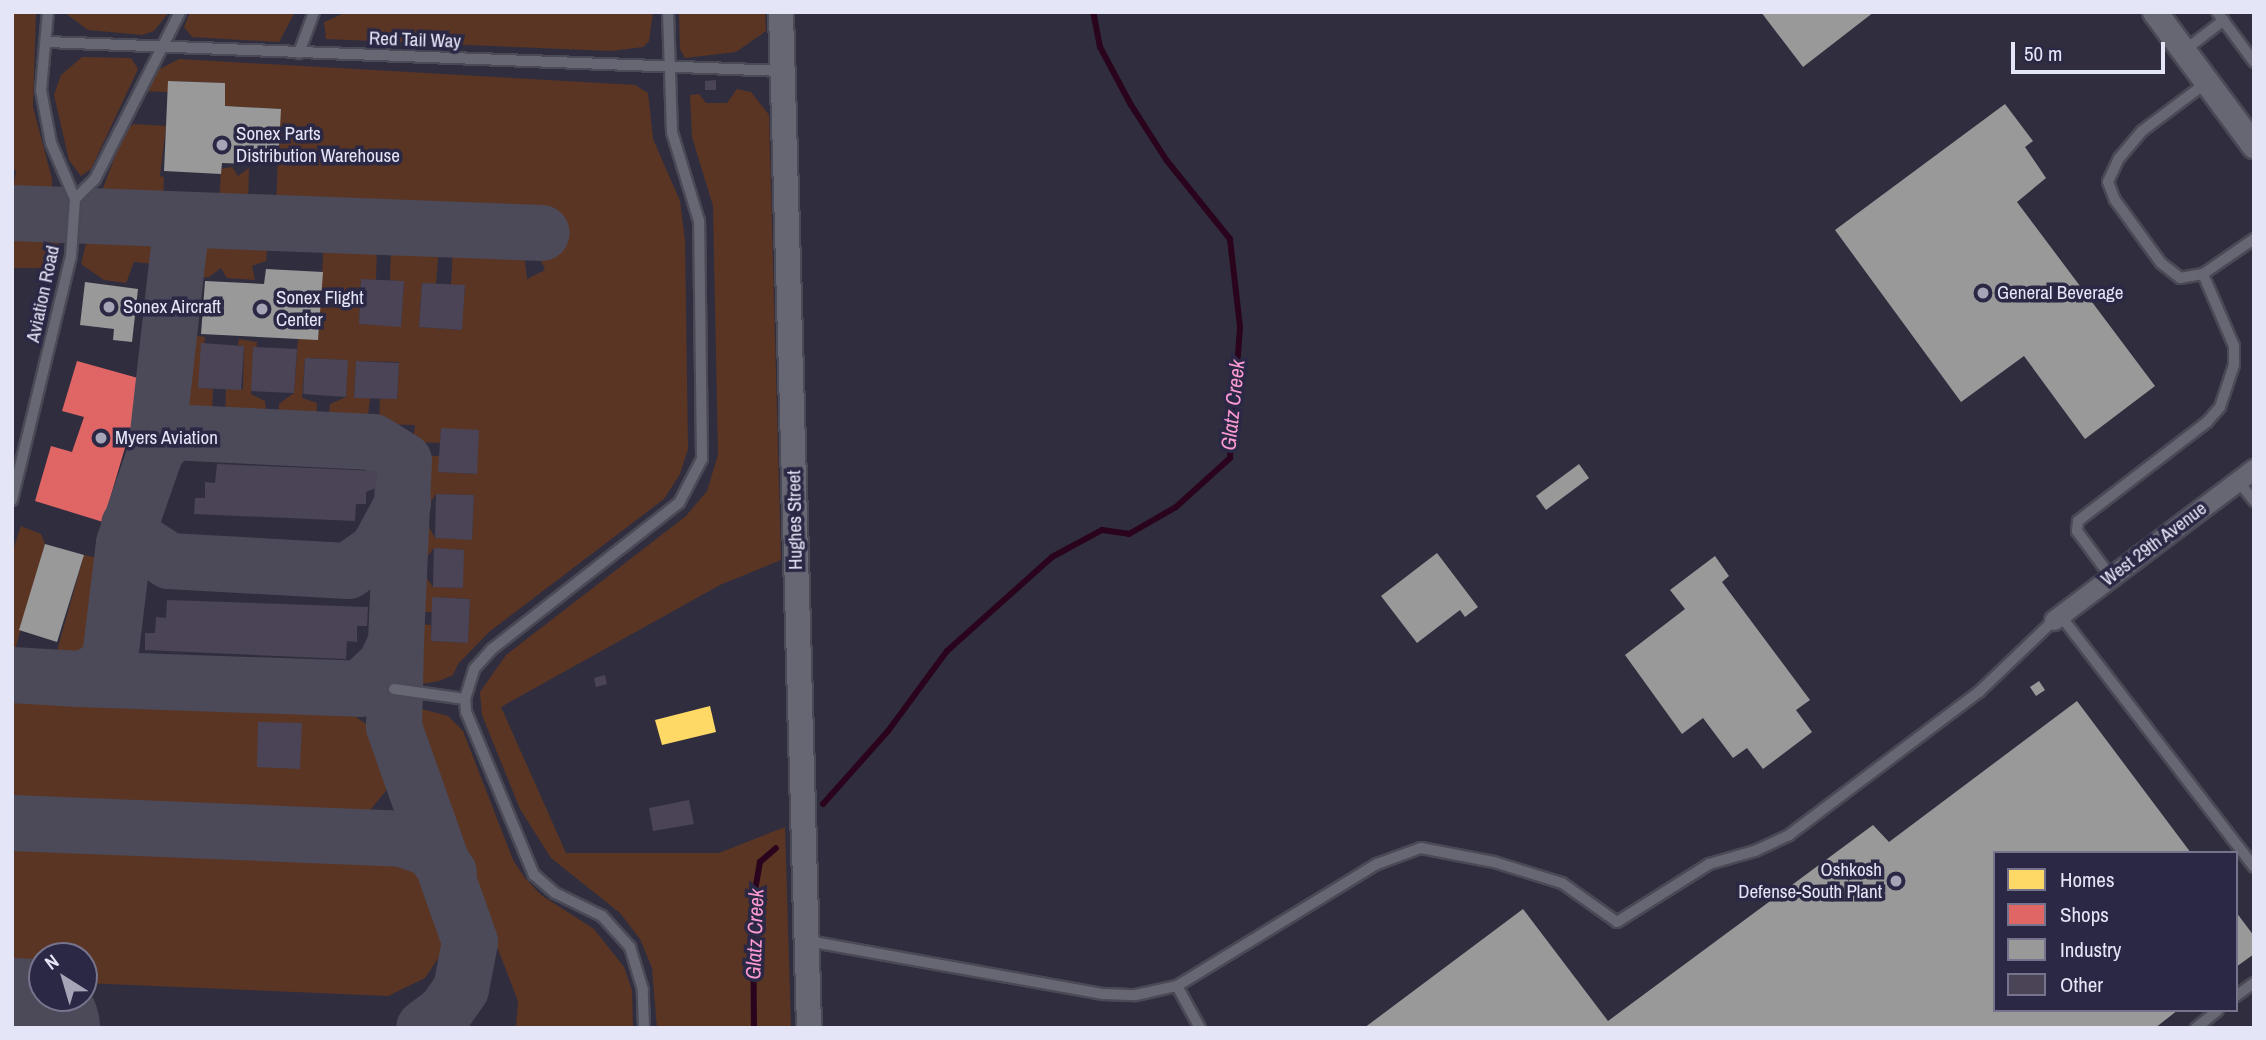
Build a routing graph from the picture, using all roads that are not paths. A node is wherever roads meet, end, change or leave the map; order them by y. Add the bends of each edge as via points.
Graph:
1 (48, 12) edge
2 (180, 12) edge
3 (314, 12) edge
4 (668, 12) edge
5 (782, 12) edge
6 (2155, 12) edge
7 (2220, 16) edge
8 (47, 41) junction
9 (159, 47) junction
10 (2184, 50) junction
11 (299, 53) junction
12 (2254, 62) edge
13 (667, 67) junction
14 (783, 71) junction
15 (2207, 83) junction
16 (2254, 146) edge
17 (75, 199) junction
18 (2254, 239) edge
19 (2203, 274) junction
20 (2246, 475) edge
21 (13, 493) edge
22 (2254, 501) edge
23 (2111, 576) junction
24 (2057, 617) junction
25 (394, 689) dead end
26 (465, 699) junction
27 (2254, 867) edge
28 (807, 941) junction
29 (2254, 983) edge
30 (1177, 986) junction
31 (2238, 995) edge
32 (2216, 1012) edge
33 (644, 1028) edge
34 (809, 1028) edge
35 (1200, 1028) edge
36 (2196, 1028) edge

1 - 8 lane, Aviation Road
2 - 9 lane
3 - 11 lane
4 - 13 lane
5 - 14 street, Hughes Street
6 - 10 street
7 - 10 lane
7 - 12 lane
8 - 9 lane, Red Tail Way
8 - 17 lane, Aviation Road via 44,113 64,181
9 - 11 lane, Red Tail Way
9 - 17 lane via 95,179
10 - 15 street
11 - 13 lane, Red Tail Way
13 - 14 lane, Red Tail Way
13 - 26 lane via 672,132 699,221 702,459 695,481 679,503 492,649 474,669
14 - 28 street, Hughes Street
15 - 16 street
15 - 19 lane via 2142,131 2119,158 2108,182 2115,200 2161,263 2180,278
17 - 21 lane, Aviation Road via 71,256
18 - 19 lane
19 - 23 lane via 2234,346 2231,374 2220,407 2207,422 2078,521 2077,531
20 - 22 lane
20 - 23 street, West 29th Avenue
23 - 24 street, West 29th Avenue
24 - 27 lane
24 - 30 lane via 1979,692 1789,835 1709,864 1617,922 1562,883 1494,862 1421,848 1377,864
25 - 26 lane
26 - 33 lane via 466,712 534,875 555,893 602,916 630,947 639,966
28 - 30 lane via 1102,994 1136,995
28 - 34 street, Hughes Street
29 - 31 lane
30 - 35 lane
32 - 36 lane

